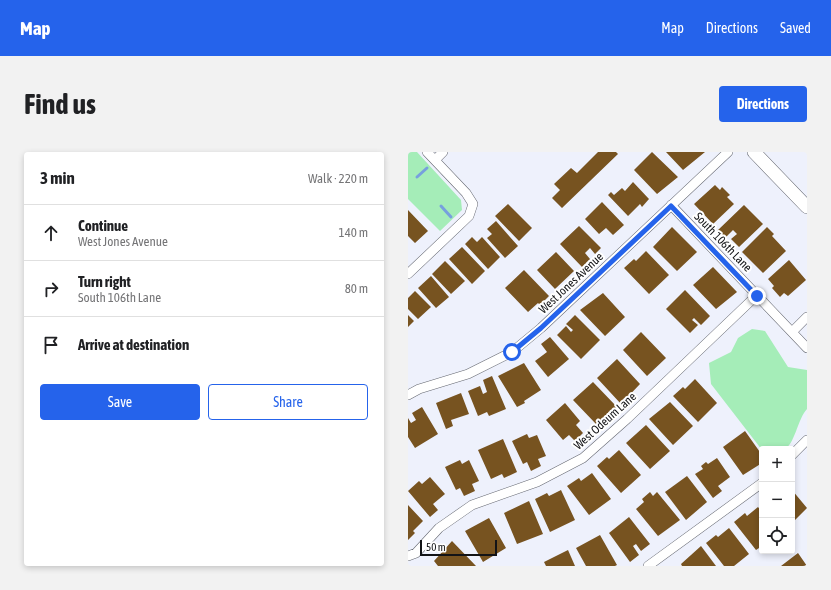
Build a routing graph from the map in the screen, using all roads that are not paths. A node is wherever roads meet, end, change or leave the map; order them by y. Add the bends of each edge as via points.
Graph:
1 (428, 152) edge
2 (443, 152) edge
3 (728, 152) edge
4 (754, 152) edge
5 (435, 160) junction
6 (671, 206) junction
7 (807, 207) edge
8 (408, 274) edge
9 (757, 296) junction
10 (807, 317) edge
11 (792, 332) junction
12 (805, 342) edge
13 (408, 395) edge
14 (807, 440) edge
15 (795, 452) edge
16 (759, 485) edge
17 (408, 556) edge
18 (648, 566) edge

1 - 5 street
2 - 5 street
3 - 6 street, West Jones Avenue
4 - 7 main road
5 - 8 street via 473,204 469,216
6 - 9 street, South 106th Lane
6 - 13 street, West Jones Avenue via 512,352 468,374 419,389
9 - 11 street, South 106th Lane
9 - 17 street, West Odeum Lane via 583,458 537,482 472,505 439,528 416,553
10 - 11 street
11 - 12 street, South 106th Lane
14 - 15 street
16 - 18 street

